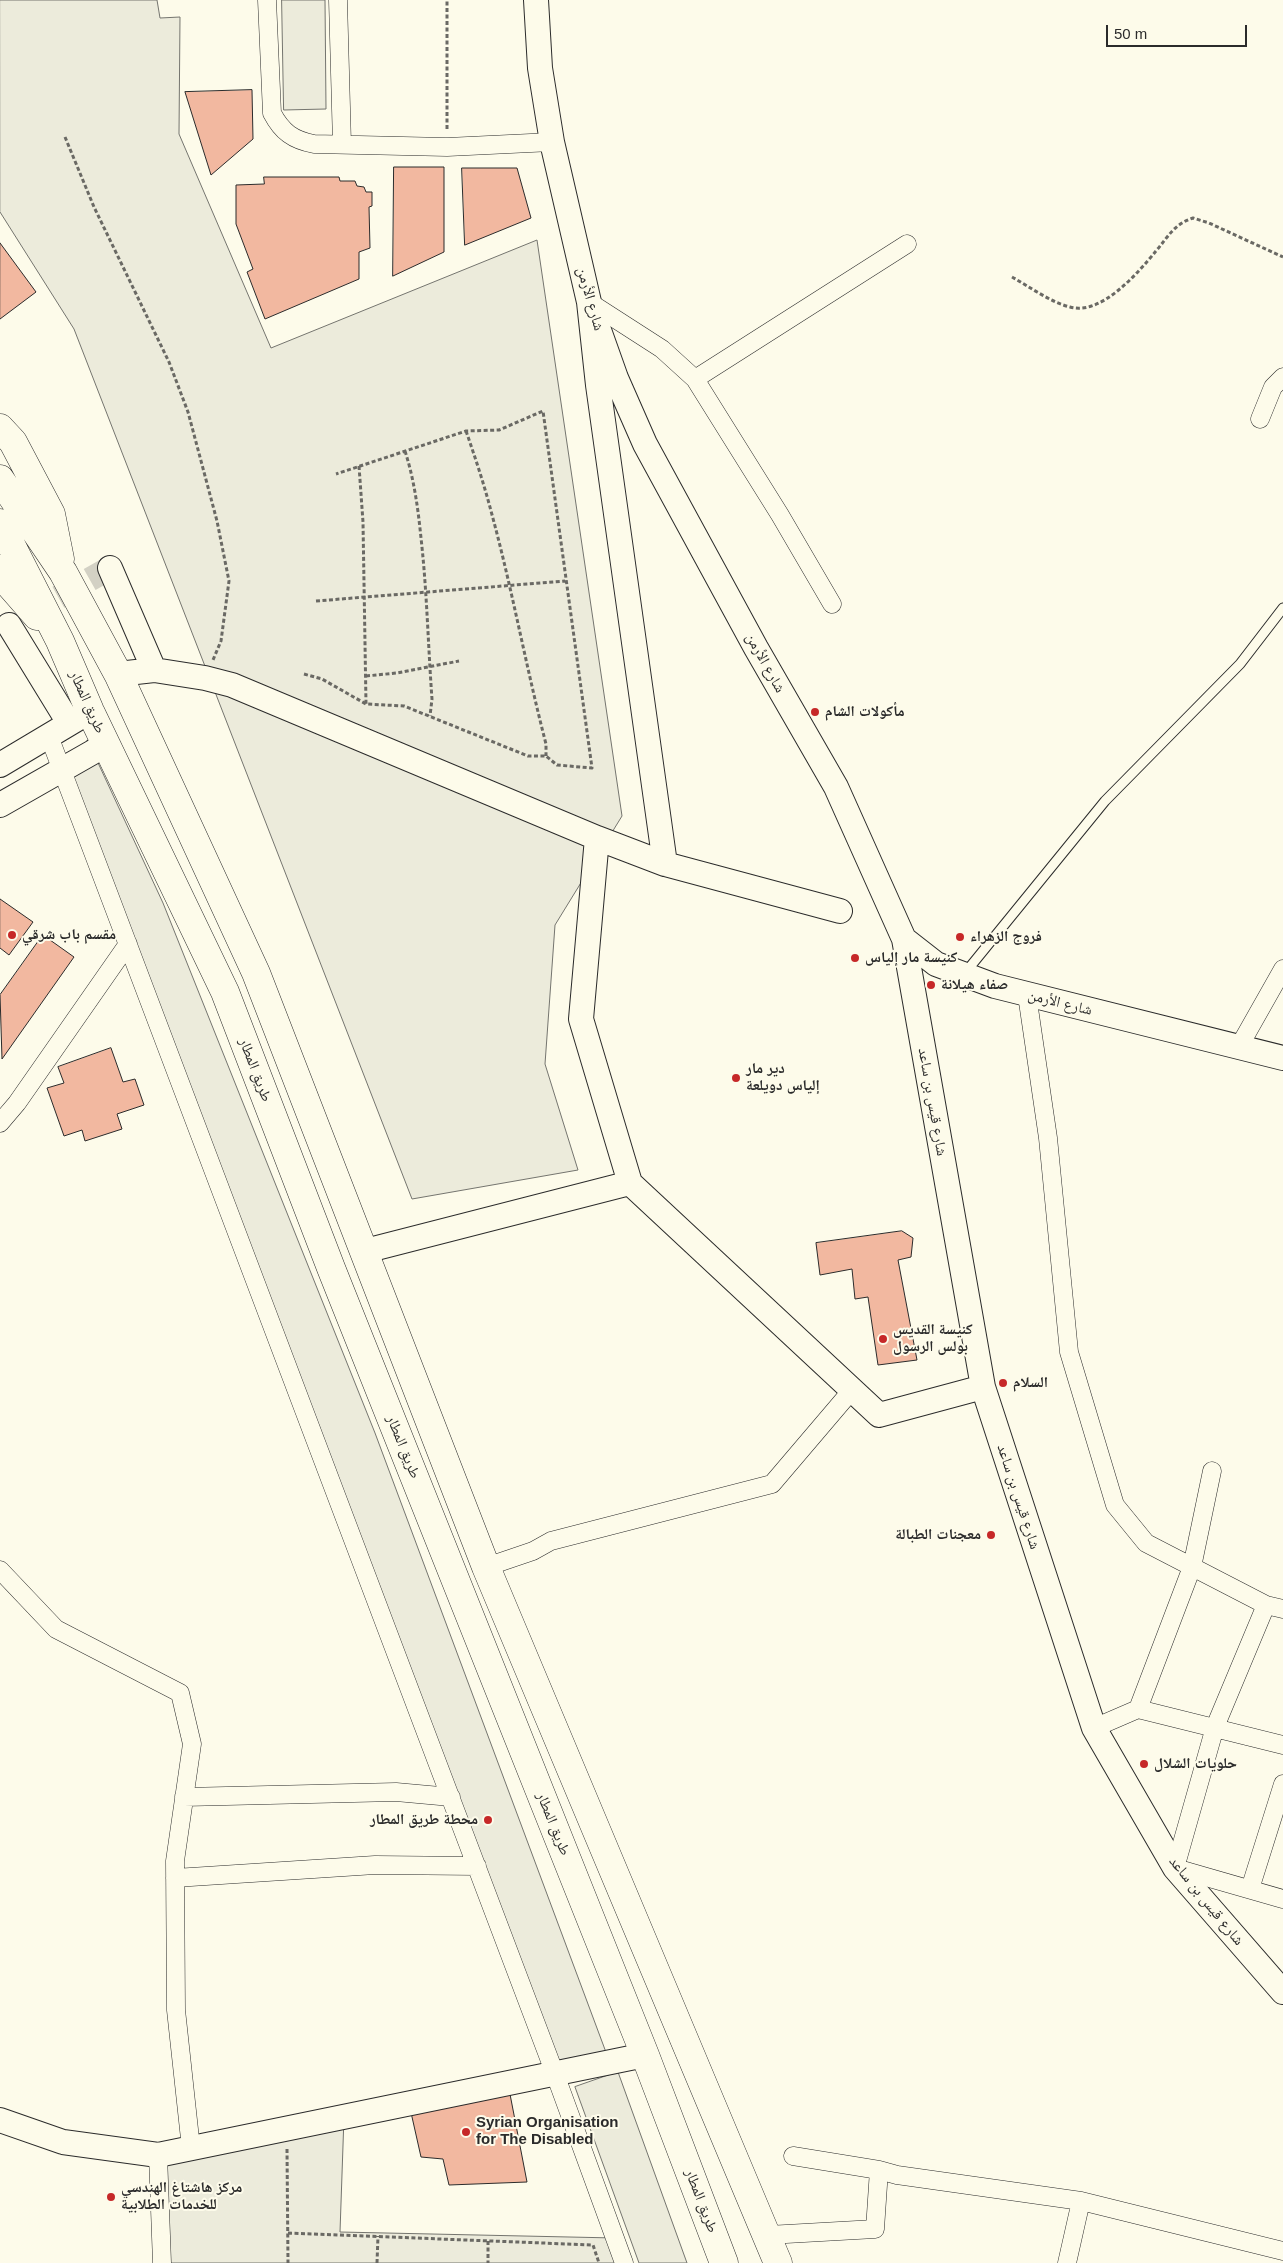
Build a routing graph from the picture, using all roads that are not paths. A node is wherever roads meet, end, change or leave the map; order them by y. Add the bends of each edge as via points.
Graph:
1 (267, 0) edge
2 (338, 0) edge
3 (537, 0) edge
4 (552, 142) junction
5 (342, 144) junction
6 (907, 244) dead end
7 (589, 302) junction
8 (1283, 377) edge
9 (695, 380) junction
10 (1260, 419) dead end
11 (0, 428) edge
12 (645, 444) junction
13 (609, 455) junction
14 (0, 479) edge
15 (0, 523) edge
16 (110, 568) dead end
17 (0, 569) edge
18 (63, 572) junction
19 (832, 604) dead end
20 (1283, 608) edge
21 (9, 625) dead end
22 (60, 641) junction
23 (154, 670) junction
24 (118, 674) junction
25 (69, 723) junction
26 (105, 743) junction
27 (0, 765) edge
28 (62, 770) junction
29 (0, 805) edge
30 (597, 838) junction
31 (665, 864) junction
32 (840, 911) dead end
33 (904, 939) junction
34 (128, 944) junction
35 (1283, 969) edge
36 (963, 975) junction
37 (1027, 995) junction
38 (1240, 1046) junction
39 (1283, 1058) edge
40 (0, 1123) edge
41 (630, 1183) junction
42 (366, 1251) junction
43 (982, 1387) junction
44 (852, 1390) junction
45 (1212, 1471) dead end
46 (486, 1567) junction
47 (1192, 1567) junction
48 (0, 1570) edge
49 (1266, 1605) junction
50 (1283, 1609) edge
51 (1138, 1709) junction
52 (1215, 1727) junction
53 (1094, 1728) junction
54 (1283, 1745) edge
55 (1283, 1784) edge
56 (451, 1797) junction
57 (184, 1798) junction
58 (477, 1866) junction
59 (1175, 1868) junction
60 (175, 1878) junction
61 (1250, 1889) junction
62 (1283, 1899) edge
63 (1283, 1992) edge
64 (645, 2055) junction
65 (555, 2074) junction
66 (0, 2120) edge
67 (191, 2148) junction
68 (158, 2155) junction
69 (793, 2156) dead end
70 (879, 2170) junction
71 (1081, 2201) junction
72 (768, 2235) junction
73 (1283, 2251) edge
74 (162, 2263) edge
75 (624, 2263) edge
76 (724, 2263) edge
77 (778, 2263) edge
78 (1067, 2263) edge

1 - 5 street via 270,99 278,125 300,141
2 - 5 street
3 - 4 main road, شارع الأرمن via 540,68
4 - 5 street via 447,147
4 - 7 main road, شارع الأرمن
6 - 9 street
7 - 9 street via 662,349
7 - 12 main road, شارع الأرمن via 616,378
7 - 13 main road
8 - 10 street via 1273,388
9 - 19 street
11 - 18 highway via 13,442 51,514
12 - 13 main road via 625,443
12 - 33 main road, شارع الأرمن via 836,787
13 - 31 main road
14 - 18 highway
15 - 22 highway, طريق المطار
16 - 23 main road
17 - 22 highway via 8,583
18 - 24 highway
20 - 36 lane via 1240,664 1105,801
21 - 25 main road
22 - 25 highway, طريق المطار
23 - 24 main road
23 - 30 main road via 205,678 263,696
24 - 42 highway via 256,972
25 - 26 highway, طريق المطار
25 - 27 main road
25 - 28 street
26 - 28 main road
26 - 64 highway, طريق المطار via 225,992 331,1268
28 - 29 main road
28 - 34 street
30 - 31 main road
30 - 41 main road via 581,1019
31 - 32 main road
33 - 36 main road, شارع الأرمن via 936,964
33 - 43 main road, شارع قيس بن ساعد
34 - 40 street
34 - 56 street
35 - 38 street
36 - 37 main road, شارع الأرمن
37 - 38 main road, شارع الأرمن
37 - 47 street via 1048,1138 1069,1352 1115,1505 1146,1543
38 - 39 main road, شارع الأرمن
41 - 42 main road
41 - 44 main road
42 - 46 highway
43 - 44 main road via 879,1415
43 - 53 main road, شارع قيس بن ساعد
44 - 46 street via 772,1484 551,1540 533,1551
45 - 47 street
46 - 72 highway
47 - 49 street
47 - 51 street
48 - 57 street via 56,1628 180,1693 192,1744
49 - 50 street
49 - 52 street
51 - 52 street
51 - 53 street
52 - 54 street
52 - 59 street
53 - 59 main road, شارع قيس بن ساعد
55 - 61 street
56 - 57 street via 396,1792
56 - 58 street
57 - 60 street
58 - 60 street via 375,1865
58 - 65 street
59 - 61 street
59 - 63 main road, شارع قيس بن ساعد
60 - 67 street via 176,2010
61 - 62 street
64 - 65 main road
64 - 76 highway, طريق المطار
65 - 67 main road
65 - 75 street
66 - 68 main road via 62,2142
67 - 68 main road
68 - 74 street
69 - 70 street
70 - 71 street via 897,2176
70 - 72 street via 875,2230
71 - 73 street
71 - 78 street
72 - 77 highway

